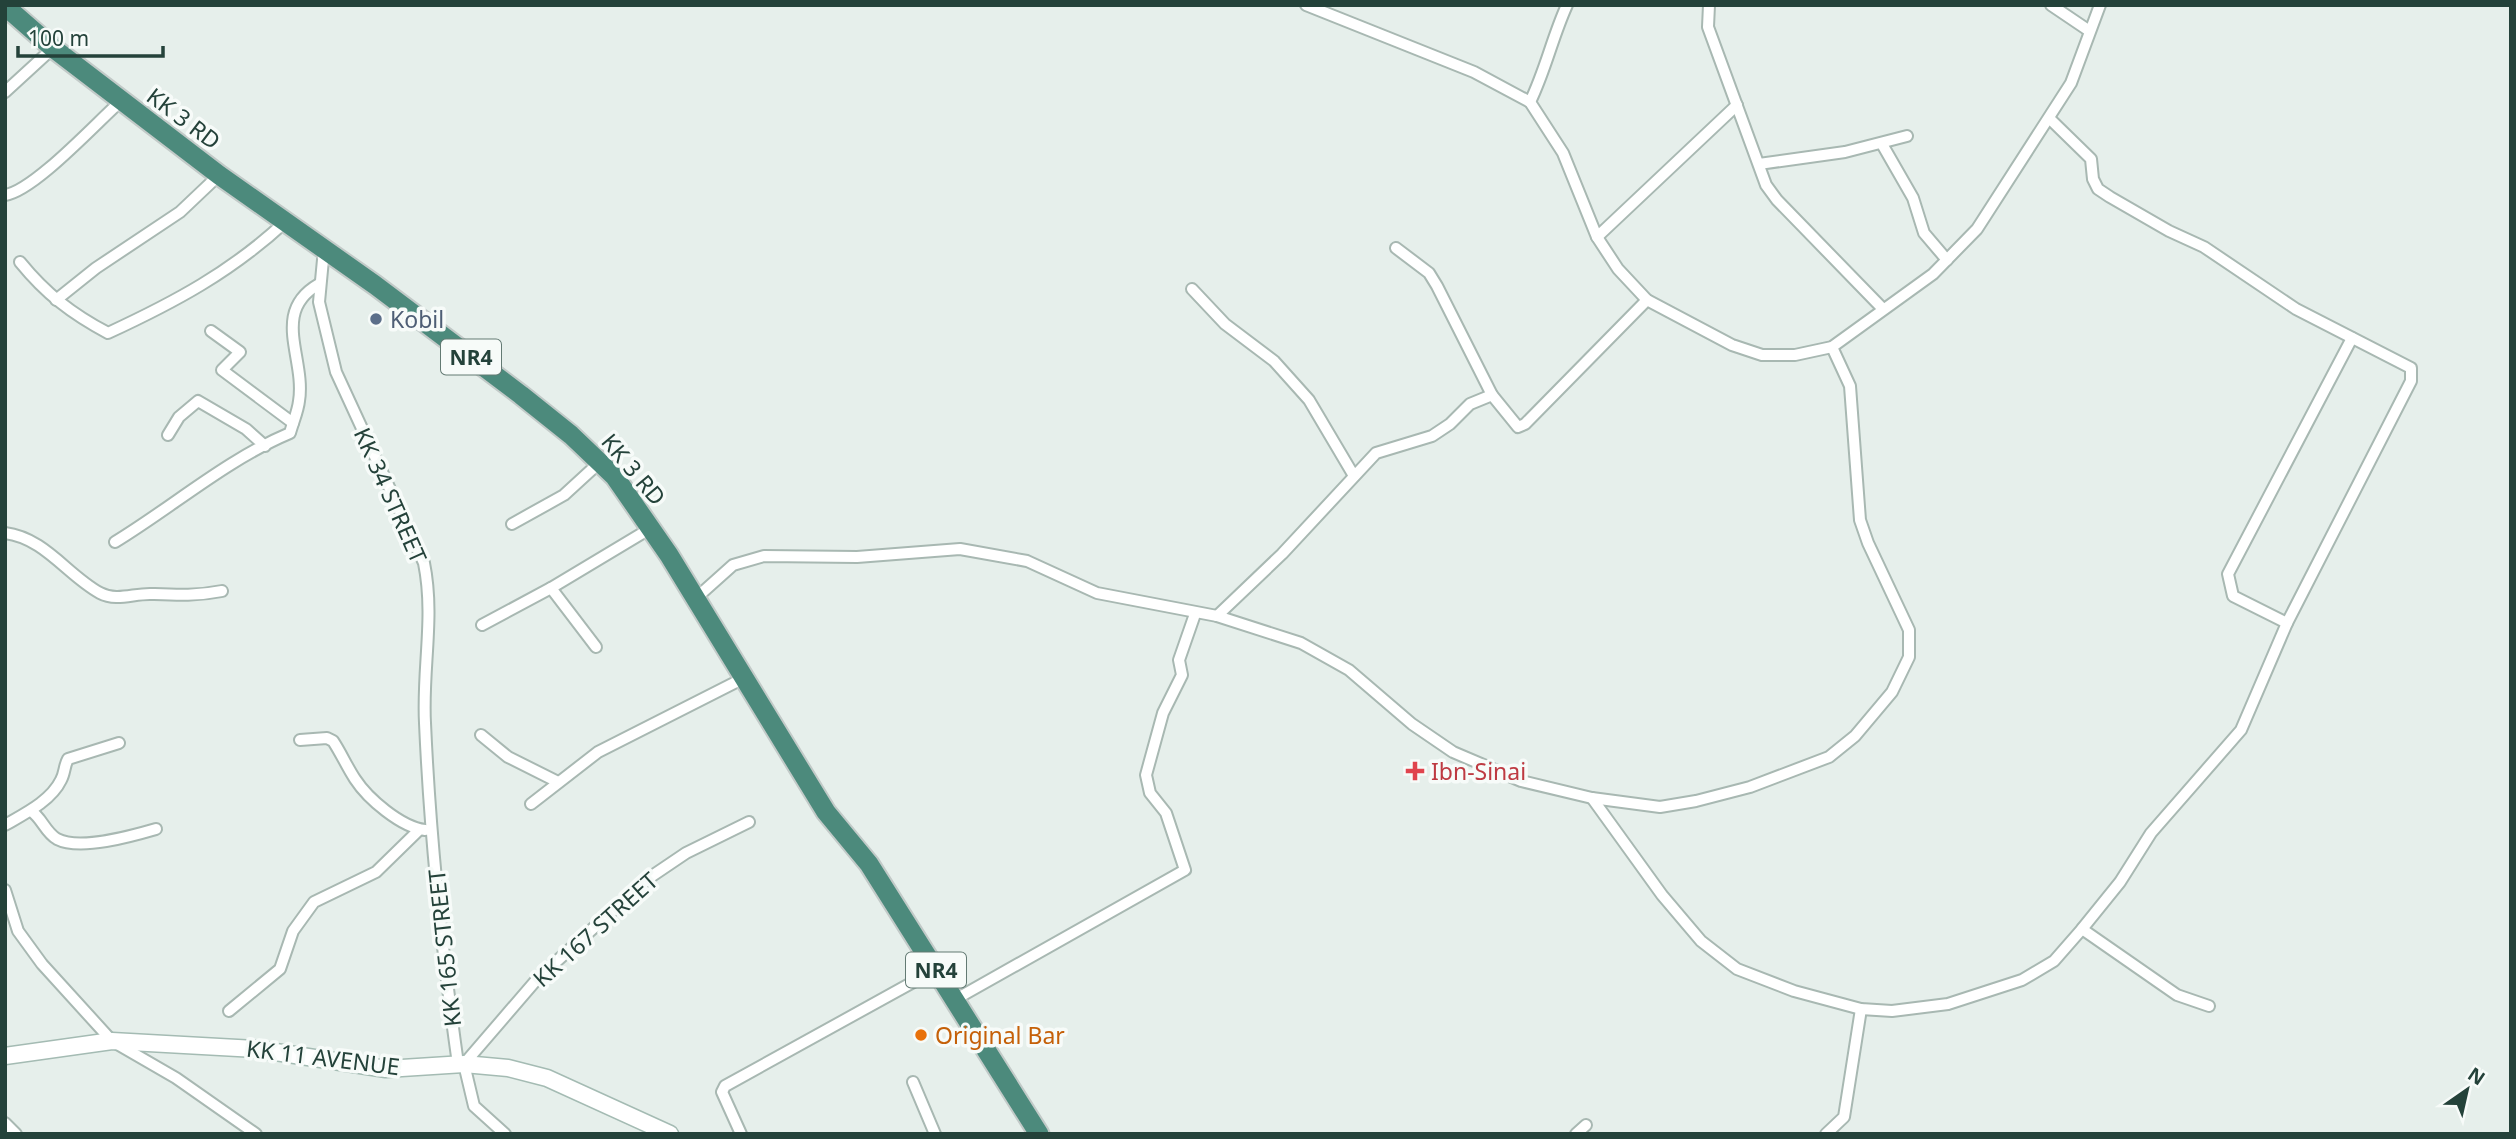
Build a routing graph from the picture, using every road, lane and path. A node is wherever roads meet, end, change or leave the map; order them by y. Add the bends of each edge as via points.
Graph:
1 (1306, 5) edge
2 (1347, 5) edge
3 (1567, 5) edge
4 (1709, 5) edge
5 (2051, 5) edge
6 (2100, 5) edge
7 (5, 6) edge
8 (1341, 17) junction
9 (2088, 30) junction
10 (53, 48) junction
11 (5, 92) edge
12 (121, 100) junction
13 (1530, 102) junction
14 (1737, 105) junction
15 (2049, 118) junction
16 (1907, 136) dead end
17 (1882, 144) junction
18 (1759, 164) junction
19 (219, 176) junction
20 (5, 195) edge
21 (285, 222) junction
22 (1597, 237) junction
23 (1396, 248) dead end
24 (324, 249) junction
25 (1947, 260) junction
26 (20, 262) dead end
27 (318, 284) junction
28 (1192, 289) dead end
29 (56, 300) junction
30 (1647, 300) junction
31 (1883, 309) junction
32 (211, 331) dead end
33 (2352, 338) junction
34 (1832, 347) junction
35 (1492, 395) junction
36 (293, 423) junction
37 (168, 435) dead end
38 (265, 446) junction
39 (600, 462) junction
40 (1354, 477) junction
41 (512, 524) dead end
42 (651, 528) junction
43 (5, 533) edge
44 (116, 542) dead end
45 (551, 588) junction
46 (222, 591) dead end
47 (695, 599) junction
48 (1195, 614) junction
49 (1217, 616) junction
50 (2287, 623) junction
51 (482, 625) dead end
52 (596, 647) dead end
53 (742, 679) junction
54 (481, 735) dead end
55 (300, 740) dead end
56 (119, 743) dead end
57 (558, 782) junction
58 (1592, 798) junction
59 (531, 804) dead end
60 (31, 811) junction
61 (749, 821) dead end
62 (5, 825) edge
63 (156, 829) dead end
64 (425, 831) junction
65 (5, 890) edge
66 (2082, 929) junction
67 (18, 930) junction
68 (5, 936) edge
69 (935, 970) junction
70 (956, 999) junction
71 (2209, 1006) dead end
72 (1861, 1009) junction
73 (229, 1011) dead end
74 (112, 1041) junction
75 (5, 1056) edge
76 (461, 1064) junction
77 (913, 1082) dead end
78 (5, 1123) edge
79 (1586, 1125) dead end
80 (16, 1134) edge
81 (256, 1134) edge
82 (505, 1134) edge
83 (670, 1134) edge
84 (741, 1134) edge
85 (934, 1134) edge
86 (1039, 1134) edge
87 (1576, 1134) edge
88 (1826, 1134) edge

1 - 8 street
2 - 8 street
3 - 13 street via 1546,71
4 - 14 street via 1708,27
5 - 9 street
6 - 9 street
7 - 10 highway, KK 3 RD / NR4
8 - 13 street via 1484,76
9 - 15 street via 2071,83
10 - 11 street
10 - 12 highway, KK 3 RD / NR4
12 - 19 highway, KK 3 RD / NR4
12 - 20 street via 43,172 16,194
13 - 22 street via 1563,153
14 - 18 street
14 - 22 street
15 - 25 street via 1977,229
15 - 33 street via 2091,159 2098,189 2204,247 2276,297
16 - 17 street
17 - 18 street
17 - 25 street via 1913,198 1924,233
18 - 31 street via 1777,200
19 - 21 highway, KK 3 RD / NR4
19 - 29 street via 180,212
21 - 24 highway, KK 3 RD / NR4
21 - 29 street via 208,284 108,333
22 - 30 street
23 - 35 street via 1429,273
24 - 27 street, KK 34 STREET
24 - 39 highway, KK 3 RD / NR4 via 521,395
25 - 31 street
26 - 29 street
27 - 36 street via 303,293 290,326 299,390
27 - 64 street, KK 34 STREET via 336,372 424,563 428,582
28 - 40 street via 1225,324 1274,361 1309,400
30 - 34 street via 1732,345 1762,355 1795,355
30 - 35 street via 1525,424 1518,427 1510,421
31 - 34 street
32 - 36 street via 240,352 222,370
33 - 50 street via 2228,574 2233,596
33 - 50 street via 2411,368 2413,376
34 - 58 street via 1850,386 1860,520 1909,630 1904,673 1863,727 1829,757 1696,802 1660,807
35 - 40 street via 1469,404 1432,436 1376,453
36 - 38 street via 290,433
37 - 38 street via 179,417 198,401 246,429
38 - 44 street via 196,484
39 - 41 street via 564,495
39 - 42 highway, KK 3 RD / NR4
40 - 49 street
42 - 45 street
42 - 47 highway, KK 3 RD / NR4
43 - 46 street via 44,549 95,590 113,598
45 - 51 street
45 - 52 street
47 - 48 street via 733,565 764,556 858,557 960,549 1027,561 1097,593
47 - 53 highway, KK 3 RD / NR4
48 - 49 street
48 - 70 street via 1179,660 1182,674 1163,713 1146,775 1150,793 1166,813 1185,870
49 - 58 street via 1277,634 1324,655 1453,752 1521,781
50 - 66 street via 2241,730 2151,833
53 - 57 street via 598,752
53 - 69 highway, KK 3 RD / NR4 via 826,811 869,864
54 - 57 street via 508,757
55 - 64 street via 333,741 367,793
56 - 60 street via 68,759 61,780
57 - 59 street
58 - 72 street via 1662,895 1722,958 1738,969 1794,990
60 - 62 street
60 - 63 street via 61,841 118,840
61 - 76 street, KK 167 STREET via 696,847 649,878 538,978
64 - 73 street via 376,872 314,902 293,931 280,969
64 - 76 street, KK 165 STREET
65 - 67 street
66 - 71 street via 2177,995
66 - 72 street via 2054,961 2022,980 1948,1004 1892,1011
67 - 68 street
67 - 74 street via 42,964
69 - 70 highway, KK 3 RD / NR4
69 - 84 street via 725,1086 723,1098
70 - 86 highway, KK 3 RD / NR4
72 - 88 street via 1844,1117
74 - 75 main road, KK 11 AVENUE
74 - 76 main road, KK 11 AVENUE via 256,1049 386,1069
74 - 81 street via 176,1078
76 - 82 street, KK 165 STREET via 474,1106
76 - 83 main road, KK 11 AVENUE via 508,1068 547,1078
77 - 85 street
78 - 80 street
79 - 87 street

